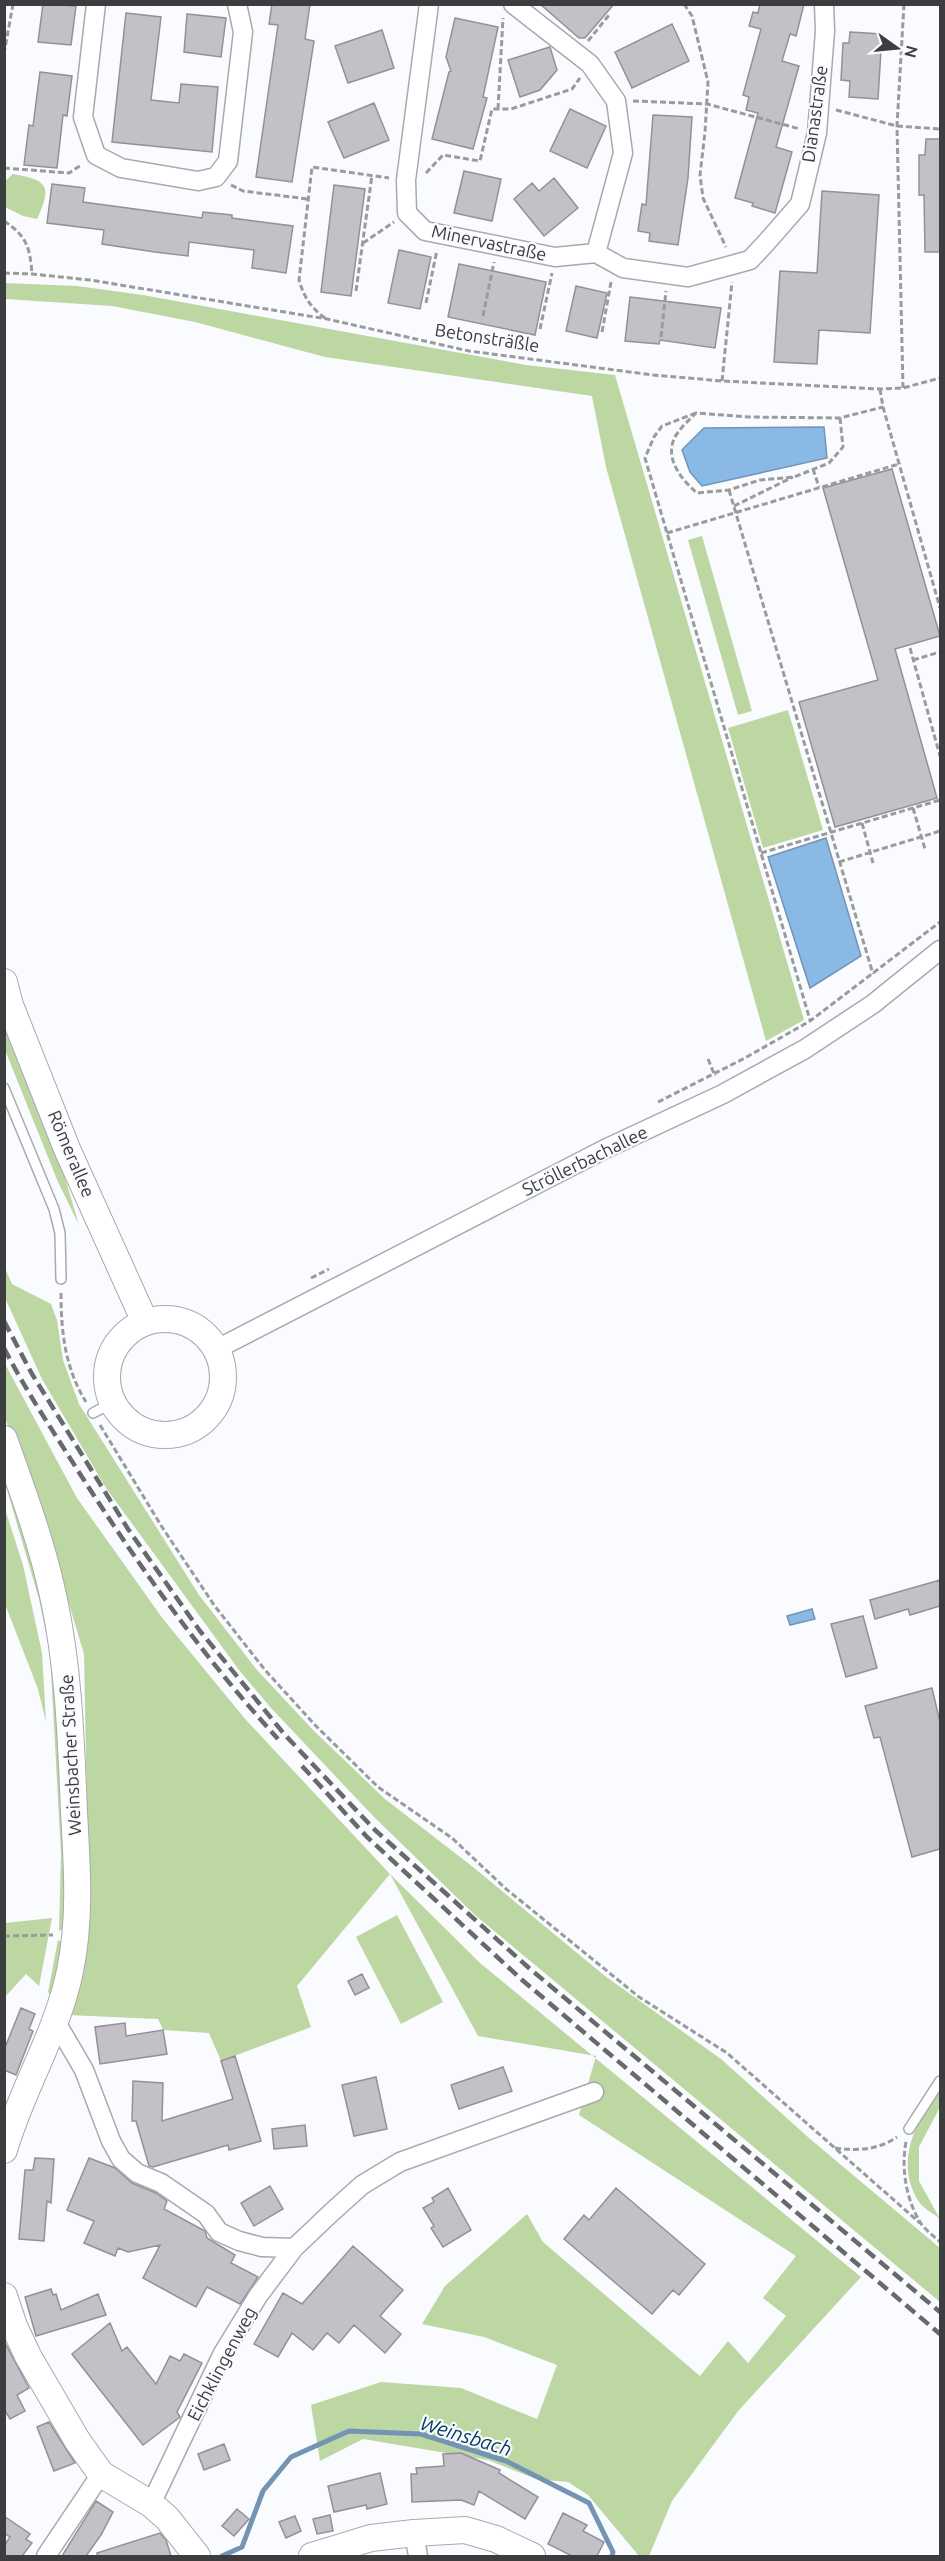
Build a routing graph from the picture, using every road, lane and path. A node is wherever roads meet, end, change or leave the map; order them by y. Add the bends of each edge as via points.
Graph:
1 (13, 4) edge
2 (96, 4) edge
3 (237, 4) edge
4 (429, 4) edge
5 (684, 4) edge
6 (824, 4) edge
7 (904, 4) edge
8 (515, 9) edge
9 (609, 15) dead end
10 (4, 54) edge
11 (584, 59) junction
12 (616, 100) junction
13 (707, 104) junction
14 (820, 105) junction
15 (498, 109) junction
16 (897, 126) junction
17 (940, 129) edge
18 (817, 133) junction
19 (96, 154) junction
20 (4, 168) edge
21 (372, 176) junction
22 (216, 177) junction
23 (406, 180) junction
24 (308, 199) junction
25 (407, 213) junction
26 (4, 221) edge
27 (440, 234) junction
28 (363, 243) junction
29 (497, 245) junction
30 (596, 253) junction
31 (555, 257) junction
32 (614, 263) junction
33 (734, 264) junction
34 (4, 273) edge
35 (32, 274) junction
36 (668, 274) junction
37 (356, 291) dead end
38 (426, 303) dead end
39 (483, 316) dead end
40 (327, 319) junction
41 (540, 329) dead end
42 (602, 332) dead end
43 (661, 337) dead end
44 (940, 378) edge
45 (722, 381) junction
46 (903, 388) junction
47 (880, 389) junction
48 (883, 407) junction
49 (696, 413) junction
50 (840, 418) junction
51 (899, 464) junction
52 (813, 469) junction
53 (794, 477) junction
54 (819, 487) junction
55 (729, 490) junction
56 (734, 506) junction
57 (736, 513) junction
58 (667, 533) junction
59 (940, 608) edge
60 (910, 648) dead end
61 (940, 652) edge
62 (913, 660) junction
63 (940, 756) edge
64 (940, 800) edge
65 (914, 808) junction
66 (862, 823) junction
67 (940, 831) edge
68 (831, 833) junction
69 (922, 837) junction
70 (925, 849) dead end
71 (761, 853) junction
72 (870, 853) junction
73 (839, 862) junction
74 (873, 863) dead end
75 (940, 922) edge
76 (940, 950) edge
77 (873, 975) junction
78 (4, 982) edge
79 (810, 1021) junction
80 (4, 1088) edge
81 (651, 1106) dead end
82 (333, 1267) dead end
83 (311, 1278) dead end
84 (62, 1279) joint
85 (145, 1322) junction
86 (217, 1349) junction
87 (103, 1408) junction
88 (4, 1439) edge
89 (4, 1936) edge
90 (75, 1941) junction
91 (56, 2022) junction
92 (940, 2081) edge
93 (594, 2092) dead end
94 (909, 2129) junction
95 (834, 2148) junction
96 (4, 2150) edge
97 (920, 2223) junction
98 (940, 2242) edge
99 (294, 2248) junction
100 (4, 2296) edge
101 (101, 2474) junction
102 (151, 2504) junction
103 (416, 2545) edge
104 (190, 2547) edge
105 (46, 2556) edge
106 (312, 2556) edge
107 (532, 2556) edge

1 - 10 path
2 - 19 street via 83,117
3 - 22 street via 243,32 228,161
4 - 23 street
5 - 13 path via 692,16 708,82
6 - 14 street, Dianastraße
7 - 16 path
8 - 11 street
8 - 15 path
9 - 11 path
11 - 12 street
11 - 15 path via 572,89 511,109
12 - 13 path
12 - 30 street via 623,153
13 - 18 path
13 - 33 path via 700,175 703,198
14 - 16 path
14 - 18 street, Dianastraße
15 - 23 path via 492,109 480,161 443,155 420,179
16 - 17 path
16 - 46 path
18 - 33 street, Dianastraße via 800,204 750,260
19 - 20 path via 69,173
19 - 22 street via 121,168 198,181
21 - 23 path
21 - 24 path via 312,167
21 - 28 path
22 - 24 path via 243,191
23 - 25 street
24 - 40 path via 299,280 313,309
25 - 27 street, Minervastraße via 425,231
25 - 28 path
26 - 35 path via 14,227 30,248
27 - 29 street, Minervastraße
27 - 38 path
28 - 37 path
29 - 31 street, Minervastraße
29 - 39 path
30 - 31 street, Minervastraße
30 - 32 street, Dianastraße
31 - 41 path
32 - 36 street, Dianastraße via 623,268
32 - 42 path
33 - 36 street, Dianastraße via 688,277
33 - 45 path
34 - 35 path, Betonsträßle
35 - 40 path, Betonsträßle
36 - 43 path
40 - 45 path, Betonsträßle via 469,351
44 - 46 path, Betonsträßle
45 - 47 path, Betonsträßle
46 - 47 path, Betonsträßle
47 - 48 path
48 - 50 path
48 - 51 path
49 - 50 path
49 - 55 path via 674,438 670,454 682,480 697,493
49 - 58 path via 662,426 645,458
50 - 52 path via 843,447 829,463
51 - 54 path
51 - 59 path
52 - 53 path
52 - 54 path
53 - 55 path via 760,480
53 - 56 path
54 - 57 path
55 - 56 path
56 - 57 path
57 - 58 path
57 - 68 path
58 - 71 path
60 - 62 path
61 - 62 path
62 - 63 path
64 - 65 path
65 - 66 path
65 - 69 path
66 - 68 path
66 - 72 path
67 - 69 path
68 - 71 path
68 - 73 path
69 - 70 path
69 - 72 path
71 - 79 path
72 - 73 path
72 - 74 path
73 - 77 path
75 - 77 path
76 - 86 street, Ströllerbachallee via 873,1004 805,1049
77 - 79 path
78 - 85 street, Römerallee via 67,1149
79 - 81 path
80 - 84 lane via 54,1209 60,1233
82 - 83 path
84 - 87 path via 65,1350 80,1391
85 - 86 street via 180,1320 197,1328
85 - 87 street via 128,1331 115,1346 108,1364
86 - 87 street via 223,1378 220,1397 210,1414 195,1427 177,1434 158,1435 140,1430
87 - 95 path via 162,1527 214,1605 265,1670 354,1764 378,1787 452,1838 505,1888 639,1997 727,2054
88 - 90 street, Weinsbacher Straße via 54,1598 65,1664 76,1854
89 - 90 path via 57,1935
90 - 91 street, Weinsbacher Straße
91 - 96 street, Weinsbacher Straße
91 - 99 street via 84,2070 121,2159 137,2173 161,2183 206,2214 219,2232 262,2247
92 - 94 lane
93 - 99 street, Eichklingenweg via 400,2162 362,2185
94 - 95 path via 888,2143 859,2151
94 - 97 path via 902,2160
95 - 97 path
97 - 98 path
99 - 102 street, Eichklingenweg via 258,2296 222,2355
100 - 101 street via 28,2356
101 - 102 street
101 - 105 street
102 - 104 street
103 - 106 street via 371,2538
103 - 107 street via 465,2530

